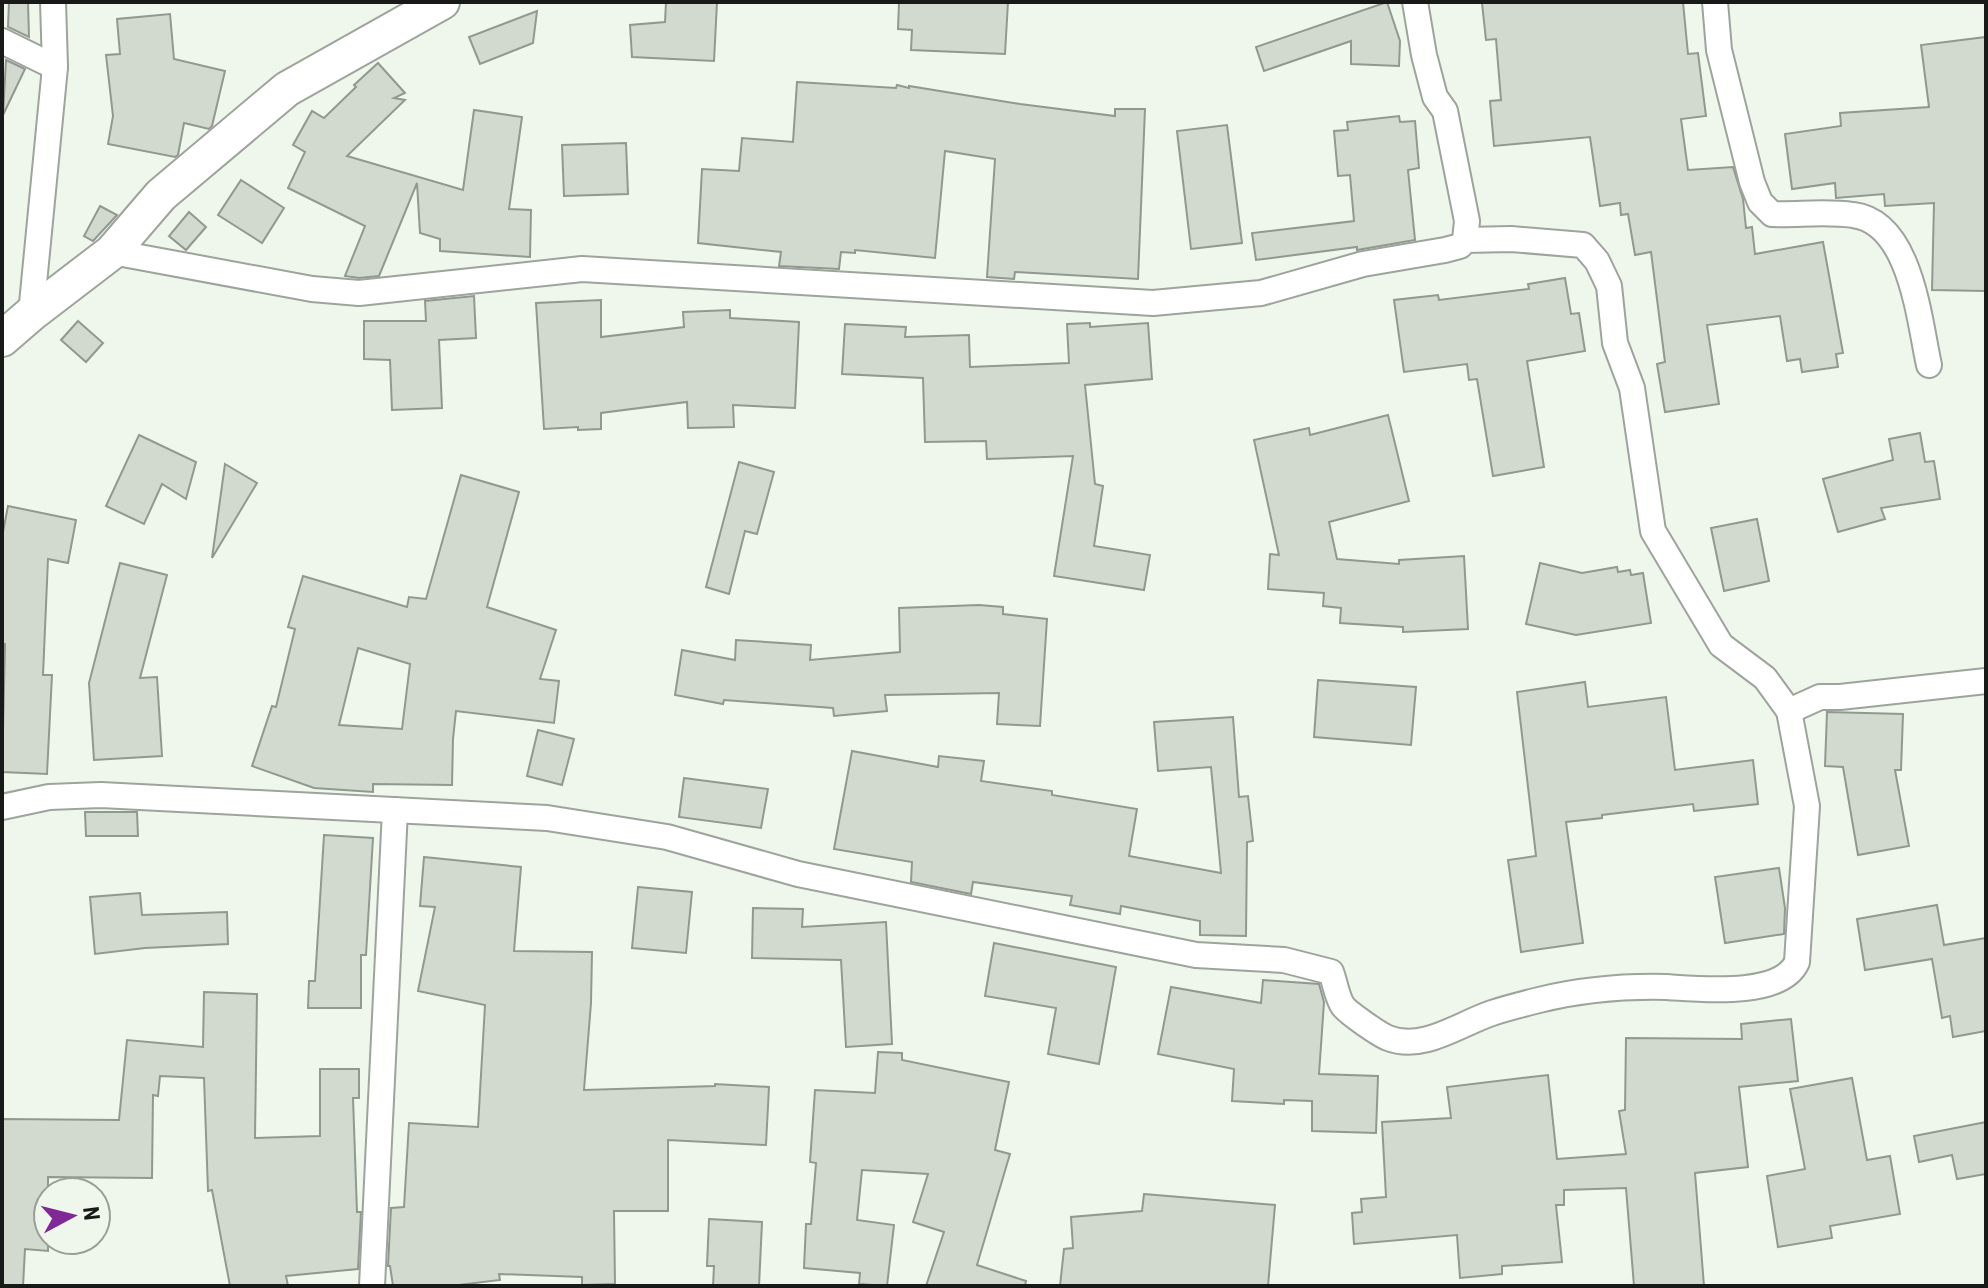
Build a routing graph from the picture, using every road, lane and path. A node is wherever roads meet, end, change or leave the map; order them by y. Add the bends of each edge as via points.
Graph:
1 (53, 2) edge
2 (442, 2) edge
3 (1415, 2) edge
4 (1715, 2) edge
5 (2, 41) edge
6 (55, 67) junction
7 (1465, 240) junction
8 (112, 252) junction
9 (31, 314) junction
10 (2, 339) edge
11 (1929, 365) dead end
12 (1986, 681) edge
13 (1789, 711) junction
14 (2, 807) edge
15 (395, 810) junction
16 (372, 1286) edge

1 - 6 street
2 - 8 street via 287,89 161,195
3 - 7 street via 1435,97 1445,111 1467,221
4 - 11 street via 1719,50 1760,202 1772,214 1855,215 1876,223 1896,246 1911,277
5 - 6 street
6 - 9 street
7 - 8 street via 1445,250 1363,264 1261,293 1153,303 582,269 359,293
7 - 13 street via 1583,245 1597,261 1609,286 1615,343 1632,388 1653,531 1721,645 1765,678
8 - 9 street
9 - 10 street
12 - 13 street via 1820,697
13 - 15 street via 1807,806 1793,970 1766,985 1631,986 1543,1000 1410,1042 1387,1038 1343,1006 1331,972 1284,960 1196,955 798,874 667,837 547,818
14 - 15 street via 49,797 101,795
15 - 16 street

